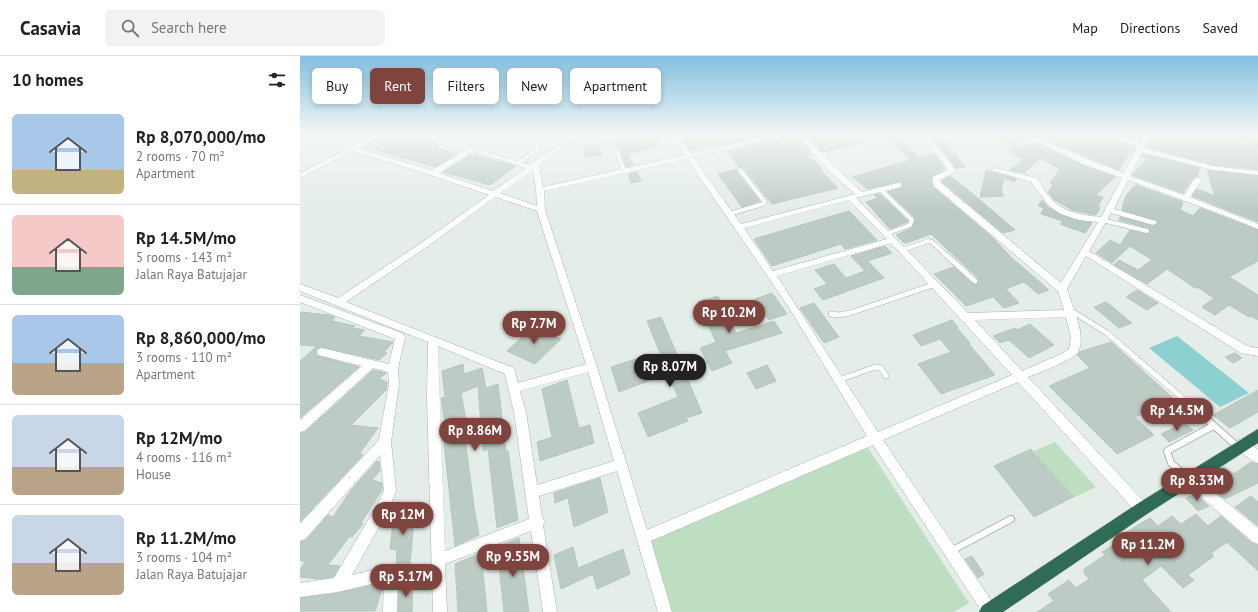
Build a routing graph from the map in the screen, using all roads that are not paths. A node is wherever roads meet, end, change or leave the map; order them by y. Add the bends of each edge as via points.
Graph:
1 (330, 161) edge
2 (393, 161) edge
3 (453, 161) edge
4 (509, 161) edge
5 (522, 161) edge
6 (539, 161) edge
7 (620, 161) edge
8 (665, 161) edge
9 (694, 161) edge
10 (824, 161) edge
11 (945, 161) edge
12 (1084, 161) edge
13 (1134, 161) edge
14 (1189, 161) edge
15 (519, 164) junction
16 (533, 165) junction
17 (740, 170) dead end
18 (995, 170) dead end
19 (624, 171) junction
20 (433, 173) junction
21 (1258, 173) edge
22 (300, 176) edge
23 (1126, 178) junction
24 (1198, 180) dead end
25 (898, 185) dead end
26 (880, 189) junction
27 (540, 190) junction
28 (494, 193) junction
29 (861, 195) junction
30 (851, 198) junction
31 (1186, 198) junction
32 (541, 210) junction
33 (1109, 210) junction
34 (729, 214) junction
35 (1102, 220) junction
36 (1153, 223) dead end
37 (739, 227) junction
38 (1258, 227) edge
39 (1147, 231) dead end
40 (890, 237) junction
41 (903, 250) junction
42 (1085, 252) junction
43 (771, 275) junction
44 (975, 281) dead end
45 (936, 284) junction
46 (300, 287) edge
47 (1062, 289) junction
48 (300, 298) edge
49 (338, 303) junction
50 (1068, 311) junction
51 (831, 314) dead end
52 (966, 317) junction
53 (433, 340) junction
54 (322, 352) dead end
55 (1258, 352) edge
56 (370, 365) junction
57 (592, 367) junction
58 (393, 369) junction
59 (886, 376) dead end
60 (1019, 376) junction
61 (839, 380) junction
62 (515, 388) junction
63 (1213, 426) junction
64 (300, 427) edge
65 (1258, 435) edge
66 (874, 438) junction
67 (385, 442) junction
68 (1240, 446) junction
69 (1258, 458) edge
70 (621, 464) junction
71 (1189, 479) junction
72 (533, 492) junction
73 (1142, 509) junction
74 (1011, 519) dead end
75 (538, 522) junction
76 (300, 534) edge
77 (1258, 537) edge
78 (643, 538) junction
79 (950, 551) junction
80 (438, 560) junction
81 (338, 585) junction
82 (300, 590) edge
83 (390, 612) edge
84 (440, 612) edge
85 (550, 612) edge
86 (665, 612) edge
87 (989, 612) edge

1 - 22 street
2 - 20 street
3 - 20 street
4 - 15 street
5 - 15 lane
6 - 16 street
7 - 19 lane
8 - 19 street
9 - 34 street
10 - 29 street
11 - 47 street via 952,171 936,179 937,184
12 - 23 street
13 - 23 street
14 - 21 street via 1213,168
15 - 16 street
16 - 27 street
16 - 28 street
17 - 34 lane via 765,202
18 - 35 street via 1034,180 1045,198 1063,212
19 - 27 street
20 - 28 street
23 - 31 street
23 - 33 street
24 - 31 street
25 - 26 street
26 - 29 street
26 - 40 lane via 912,220 910,225
27 - 32 street
28 - 32 street
28 - 49 street via 424,245
29 - 30 street
30 - 37 street
30 - 40 street
31 - 38 street
32 - 57 street
33 - 35 street
33 - 36 street
34 - 37 street
35 - 39 lane
35 - 42 street
37 - 43 street
40 - 41 street
40 - 43 street
41 - 44 lane via 928,241 932,242
41 - 45 street
42 - 47 street
42 - 55 street via 1245,350
43 - 61 street
45 - 51 lane via 850,312
45 - 52 street
46 - 49 street
47 - 50 street
48 - 58 street via 399,336
49 - 53 street
50 - 52 street
50 - 60 street via 1076,337 1074,350 1067,356
50 - 63 lane via 1107,333
52 - 60 street
53 - 62 street via 510,371
53 - 80 street
54 - 56 street
56 - 58 street
56 - 64 street
57 - 62 street
57 - 70 street
58 - 67 street via 394,384
59 - 61 lane via 881,368 875,367
60 - 66 street
60 - 73 street
61 - 66 street
62 - 72 street
63 - 68 lane
63 - 71 lane via 1167,451 1170,462
65 - 68 highway
66 - 78 street
66 - 79 street
67 - 76 street
67 - 81 street via 390,491 388,498
68 - 69 street
68 - 71 highway
70 - 72 street
70 - 78 street
71 - 73 highway
71 - 77 street
72 - 75 street
73 - 87 highway
74 - 79 lane
75 - 80 street
75 - 85 street
78 - 86 street
79 - 87 street
80 - 84 street
81 - 82 street
81 - 83 street via 389,575

